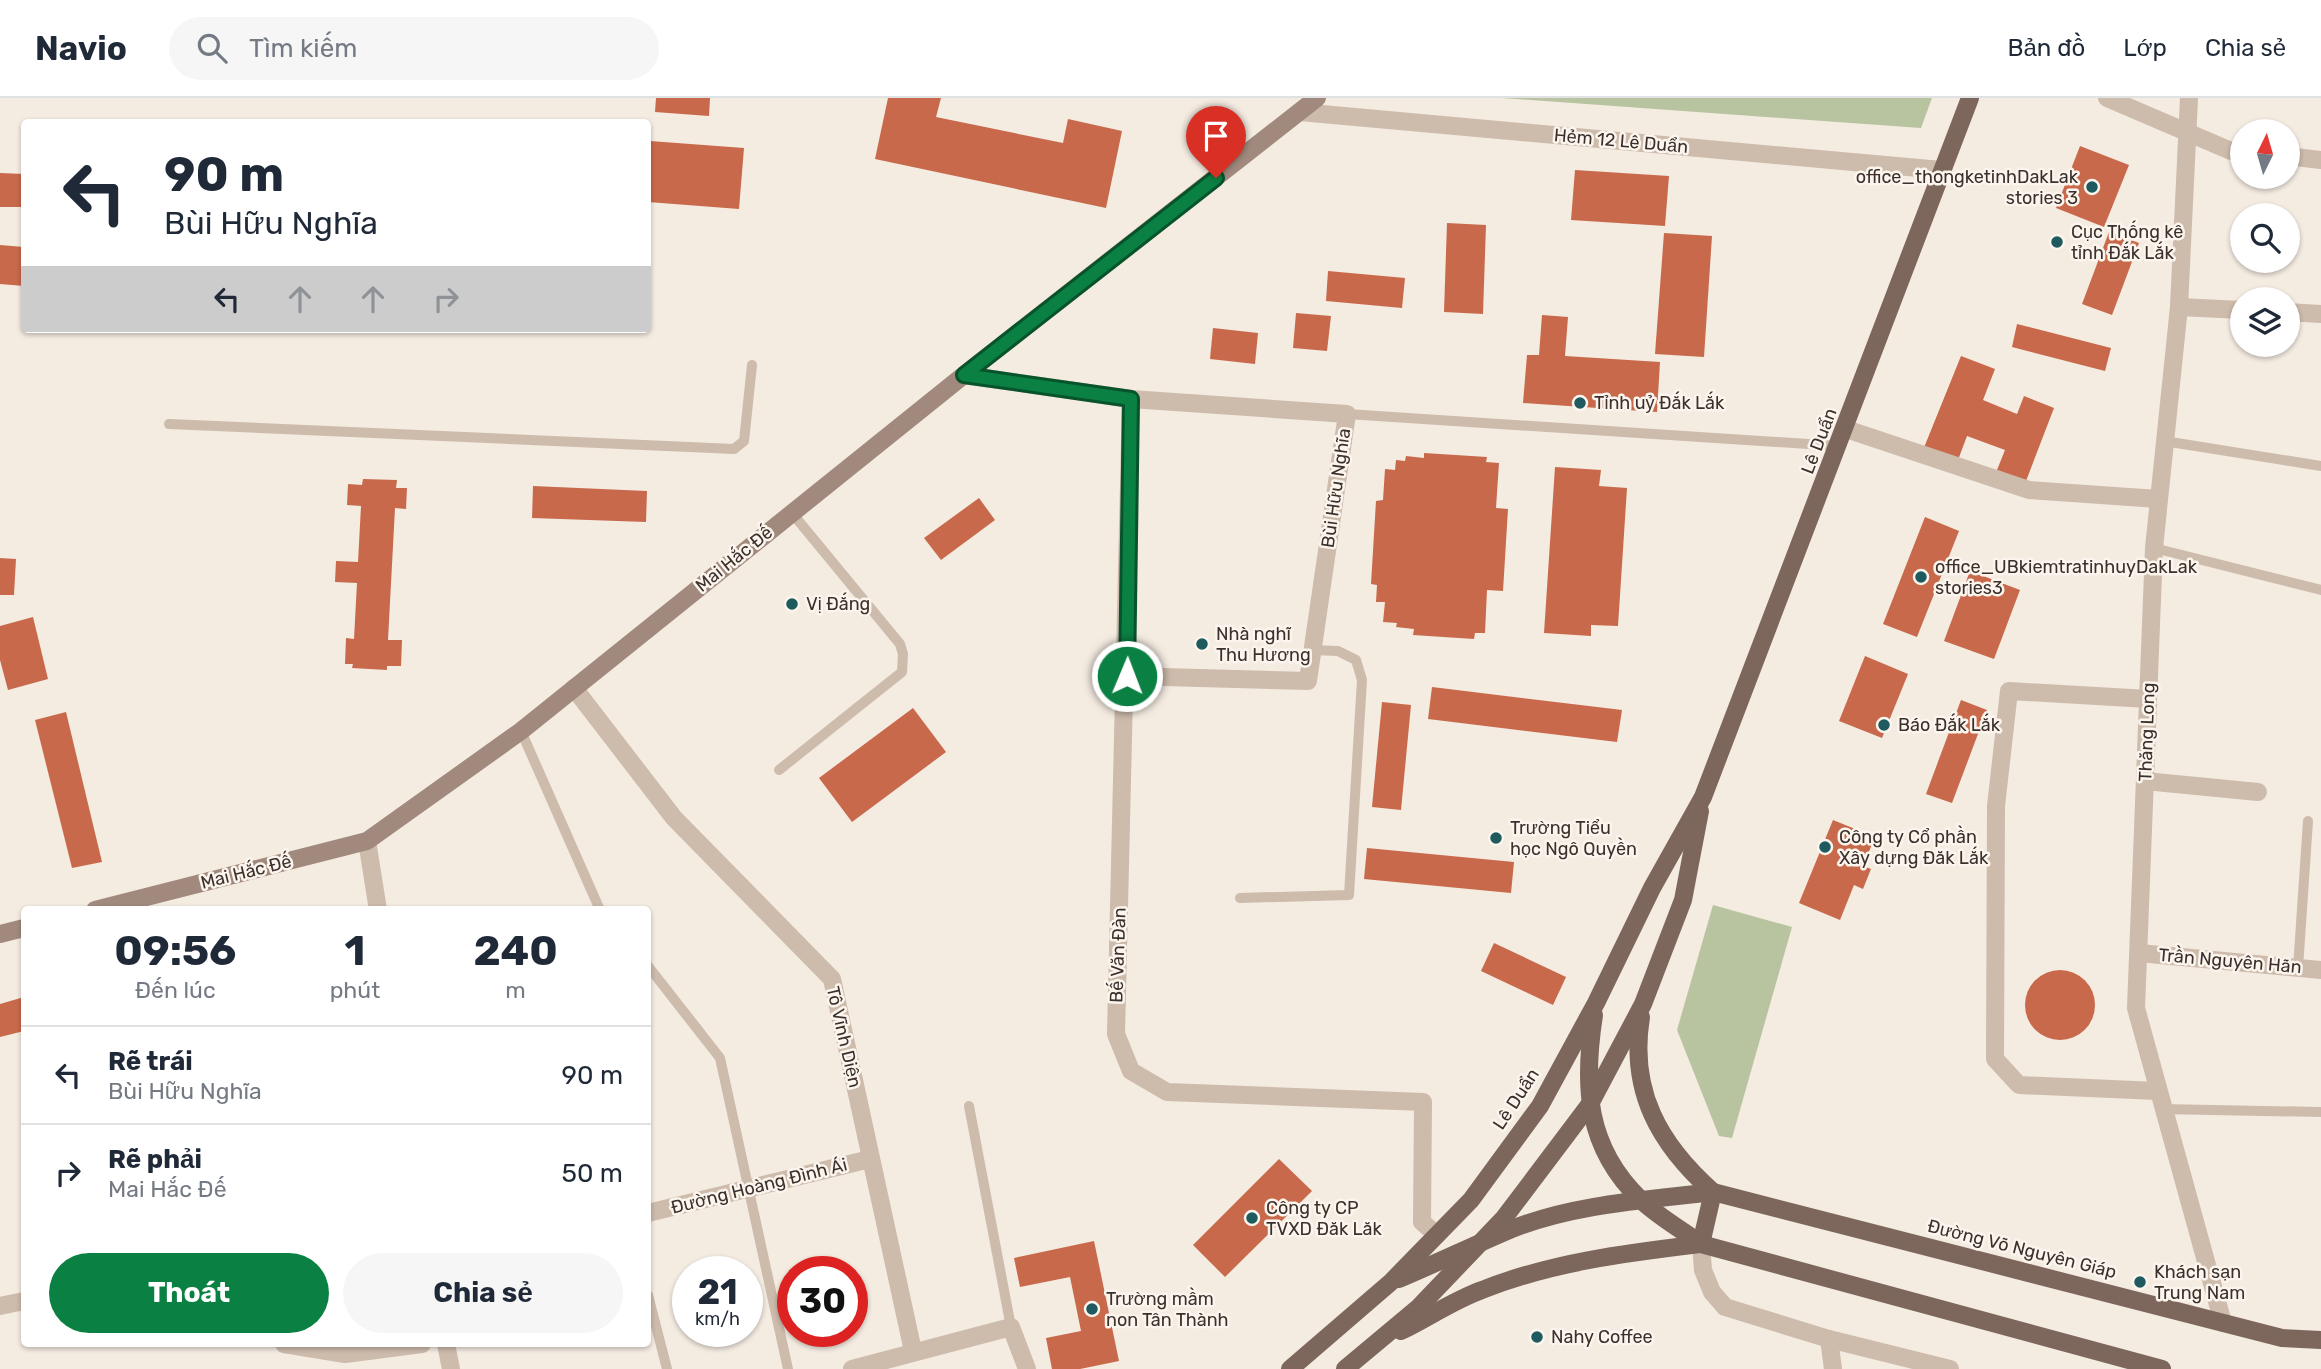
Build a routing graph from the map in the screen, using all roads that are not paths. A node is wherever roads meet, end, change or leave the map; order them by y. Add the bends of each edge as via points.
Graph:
1 (1317, 98) edge
2 (1970, 98) edge
3 (2107, 98) edge
4 (2189, 98) edge
5 (1300, 112) junction
6 (2187, 130) junction
7 (2230, 151) edge
8 (2300, 158) edge
9 (2321, 160) edge
10 (1941, 170) junction
11 (2179, 307) junction
12 (2230, 309) edge
13 (2300, 313) edge
14 (2321, 314) edge
15 (752, 365) dead end
16 (964, 375) junction
17 (1131, 399) junction
18 (1347, 414) junction
19 (169, 424) dead end
20 (1843, 438) junction
21 (2164, 441) junction
22 (2321, 466) edge
23 (2158, 499) junction
24 (792, 513) junction
25 (2154, 548) junction
26 (2321, 590) edge
27 (1313, 650) junction
28 (1127, 676) junction
29 (574, 688) junction
30 (2148, 699) junction
31 (521, 731) junction
32 (779, 770) dead end
33 (2145, 781) junction
34 (2258, 792) dead end
35 (1703, 797) junction
36 (2308, 821) dead end
37 (367, 841) junction
38 (1240, 898) dead end
39 (112, 906) edge
40 (377, 906) edge
41 (598, 906) edge
42 (21, 929) edge
43 (0, 934) edge
44 (2139, 953) junction
45 (2298, 968) junction
46 (2321, 970) edge
47 (651, 971) edge
48 (1596, 1003) junction
49 (1643, 1004) junction
50 (2157, 1091) junction
51 (1590, 1104) junction
52 (969, 1106) dead end
53 (2161, 1109) junction
54 (2321, 1112) edge
55 (870, 1159) junction
56 (749, 1188) junction
57 (1713, 1192) junction
58 (1641, 1201) junction
59 (651, 1212) edge
60 (1437, 1235) junction
61 (1701, 1244) junction
62 (1476, 1247) junction
63 (1391, 1282) junction
64 (21, 1302) edge
65 (0, 1306) edge
66 (651, 1307) edge
67 (2223, 1323) junction
68 (1012, 1326) junction
69 (1829, 1339) junction
70 (2321, 1340) edge
71 (302, 1347) edge
72 (399, 1347) edge
73 (447, 1347) edge
74 (1371, 1347) junction
75 (914, 1351) junction
76 (451, 1369) edge
77 (667, 1369) edge
78 (788, 1369) edge
79 (852, 1369) edge
80 (1027, 1369) edge
81 (1290, 1369) edge
82 (1345, 1369) edge
83 (1833, 1369) edge
84 (1950, 1369) edge
85 (2162, 1369) edge

1 - 5 street, Mai Hắc Đế
2 - 10 main road, Lê Duẩn
3 - 6 street
4 - 6 street, Thăng Long
5 - 10 street, Hẻm 12 Lê Duẩn
5 - 16 street, Mai Hắc Đế
6 - 7 street
6 - 11 street, Thăng Long
8 - 9 street
10 - 20 main road, Lê Duẩn
11 - 12 street
11 - 21 street, Thăng Long
13 - 14 street
15 - 19 lane via 744,441 734,449
16 - 17 street, Bùi Hữu Nghĩa
16 - 24 street, Mai Hắc Đế
17 - 18 street, Bùi Hữu Nghĩa
17 - 28 street, Bế Văn Đàn
18 - 20 lane
18 - 27 street, Bùi Hữu Nghĩa
20 - 23 street via 2029,490
20 - 35 main road, Lê Duẩn
21 - 22 lane
21 - 23 street, Thăng Long
23 - 25 street, Thăng Long
24 - 29 street, Mai Hắc Đế
24 - 32 lane via 900,644 904,661 902,672
25 - 26 lane
25 - 30 street, Thăng Long
27 - 28 street, Bùi Hữu Nghĩa via 1308,681
27 - 38 lane via 1338,651 1356,660 1362,680 1349,895
28 - 60 street, Bế Văn Đàn via 1116,1034 1131,1071 1167,1092 1423,1102 1422,1222
29 - 31 street, Mai Hắc Đế
29 - 55 street, Tô Vĩnh Diện via 674,818 832,979
30 - 33 street, Thăng Long
30 - 50 street via 2009,691 1996,806 1994,1059 2019,1085
31 - 37 street, Mai Hắc Đế
31 - 41 lane
33 - 34 street
33 - 44 street, Thăng Long
35 - 48 main road, Lê Duẩn
35 - 49 main road, Lê Duẩn via 1683,901
36 - 45 lane
37 - 39 street, Mai Hắc Đế
37 - 40 street
42 - 43 street
44 - 45 street, Trần Nguyên Hãn
44 - 50 street, Thăng Long via 2136,1008
45 - 46 street, Trần Nguyên Hãn
47 - 56 lane via 720,1058
48 - 51 main road via 1589,1049
48 - 60 main road, Lê Duẩn via 1540,1106 1471,1200
49 - 51 main road, Lê Duẩn
49 - 57 main road via 1637,1040 1647,1103 1664,1139 1685,1167
50 - 53 street, Thăng Long
51 - 58 main road via 1598,1139 1615,1172
51 - 62 main road, Lê Duẩn via 1504,1218
52 - 68 lane
53 - 54 lane
53 - 67 street, Thăng Long
55 - 56 street, Đường Hoàng Đình Ái
55 - 75 street, Tô Vĩnh Diện
56 - 59 street, Đường Hoàng Đình Ái
56 - 78 lane
57 - 58 main road
57 - 61 main road
57 - 67 main road, Đường Võ Nguyên Giáp
58 - 61 main road
58 - 62 main road via 1552,1217
60 - 63 main road, Lê Duẩn
61 - 69 street via 1703,1270 1712,1292 1725,1307
61 - 74 main road via 1550,1268 1480,1290
61 - 85 main road
62 - 63 main road
62 - 74 main road, Lê Duẩn via 1418,1308
63 - 81 main road, Lê Duẩn
64 - 65 street
66 - 77 lane
67 - 70 main road, Đường Võ Nguyên Giáp via 2282,1338
68 - 75 street
68 - 80 street
69 - 83 street
69 - 84 street
71 - 72 street via 345,1354
73 - 76 street
74 - 82 main road, Lê Duẩn
75 - 79 street

